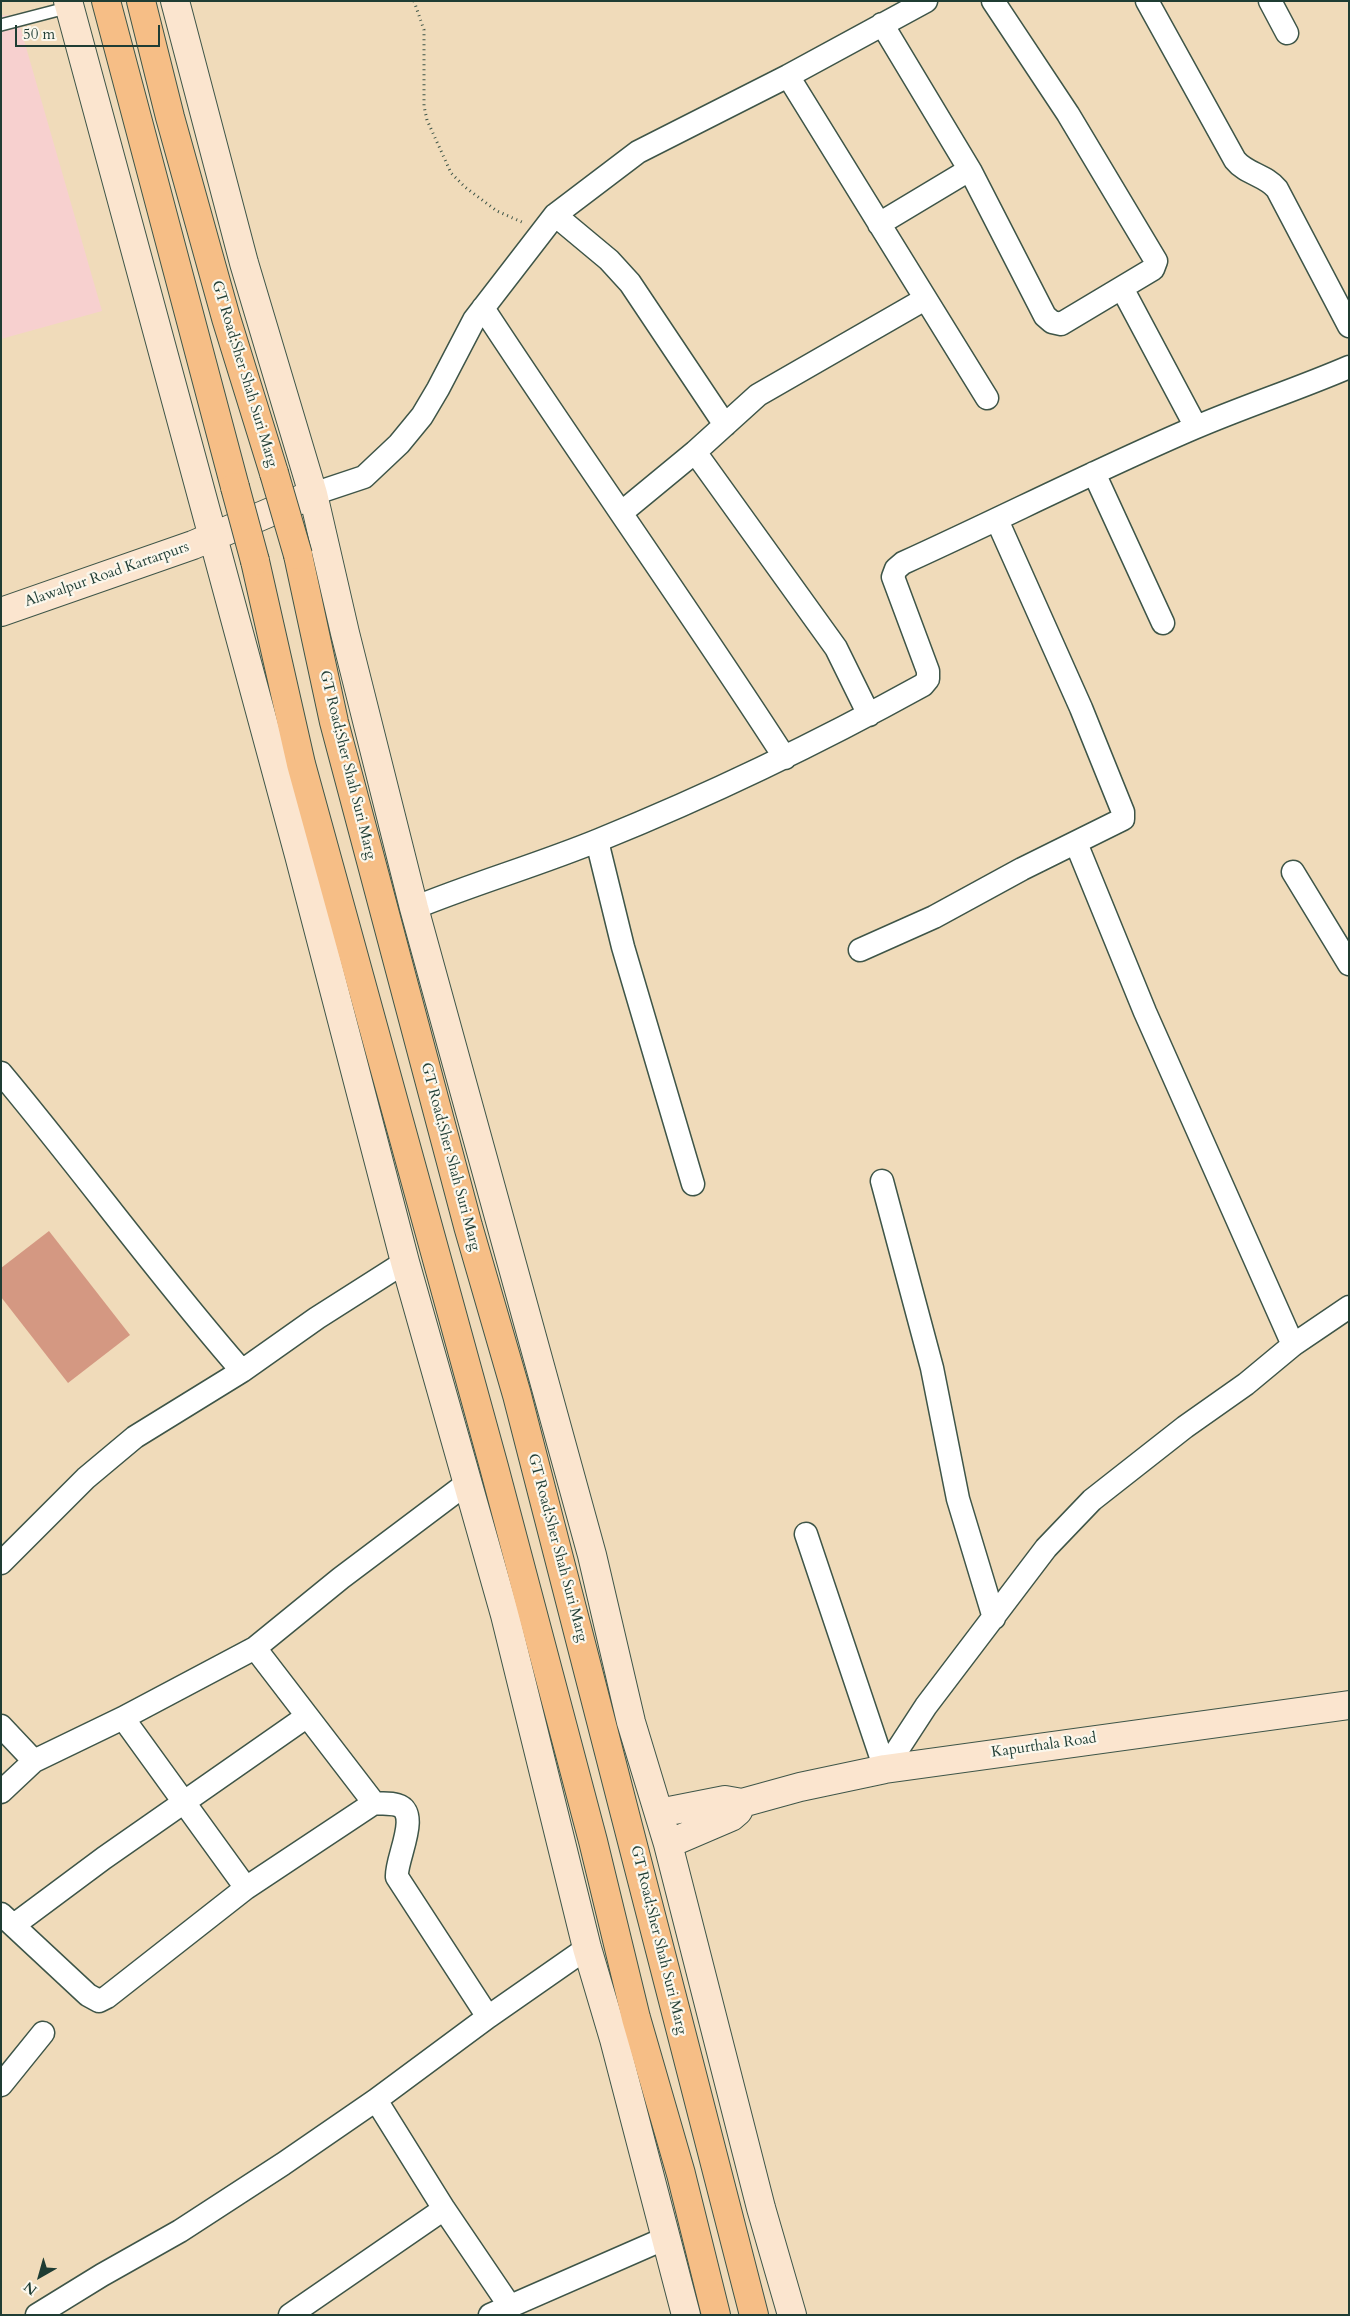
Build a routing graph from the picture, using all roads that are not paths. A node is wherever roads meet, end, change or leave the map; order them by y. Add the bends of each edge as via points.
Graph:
1 (106, 1) edge
2 (141, 1) edge
3 (175, 1) edge
4 (926, 1) edge
5 (993, 1) edge
6 (1147, 1) edge
7 (1270, 1) edge
8 (69, 4) edge
9 (882, 24) junction
10 (1, 25) edge
11 (1287, 33) dead end
12 (788, 76) junction
13 (969, 170) junction
14 (549, 222) junction
15 (879, 224) junction
16 (1123, 290) junction
17 (925, 299) junction
18 (483, 308) junction
19 (1349, 326) edge
20 (1347, 372) edge
21 (987, 398) dead end
22 (725, 425) junction
23 (1196, 427) junction
24 (695, 452) junction
25 (1094, 472) junction
26 (312, 494) junction
27 (621, 513) junction
28 (998, 520) junction
29 (212, 535) junction
30 (1, 612) edge
31 (1163, 624) dead end
32 (869, 715) junction
33 (785, 758) junction
34 (597, 841) junction
35 (1076, 843) junction
36 (1293, 872) dead end
37 (414, 908) junction
38 (860, 950) dead end
39 (1349, 964) edge
40 (1, 1073) edge
41 (882, 1181) dead end
42 (693, 1184) dead end
43 (405, 1262) junction
44 (1349, 1307) edge
45 (1293, 1345) junction
46 (242, 1371) junction
47 (466, 1484) junction
48 (806, 1534) dead end
49 (1, 1564) edge
50 (994, 1618) junction
51 (255, 1648) junction
52 (1349, 1705) edge
53 (306, 1717) junction
54 (123, 1718) junction
55 (1, 1726) edge
56 (34, 1761) junction
57 (885, 1769) junction
58 (1, 1792) edge
59 (184, 1802) junction
60 (374, 1803) junction
61 (742, 1803) junction
62 (659, 1813) junction
63 (668, 1844) junction
64 (246, 1888) junction
65 (8, 1920) edge
66 (587, 1948) junction
67 (488, 2017) junction
68 (43, 2033) dead end
69 (1, 2085) edge
70 (376, 2100) junction
71 (444, 2209) junction
72 (666, 2238) junction
73 (500, 2310) edge
74 (38, 2315) edge
75 (290, 2315) edge
76 (686, 2315) edge
77 (716, 2315) edge
78 (754, 2315) edge
79 (792, 2315) edge

1 - 77 highway, bridge via 255,561 301,764 494,1467
2 - 78 highway, GT Road;Sher Shah Suri Marg, bridge via 226,318 298,555 334,722 468,1226 524,1422
3 - 26 main road via 244,262
4 - 9 street
5 - 16 street via 1068,114 1156,261 1153,269
6 - 19 street via 1234,160 1244,170 1277,189
7 - 11 street
8 - 10 lane
8 - 29 main road
9 - 12 street
9 - 13 street
12 - 14 street via 638,152
12 - 15 street
13 - 15 street
13 - 16 street via 1048,319 1061,324
14 - 18 street
14 - 22 street via 609,260 630,283
15 - 17 street
16 - 23 street
17 - 21 street
17 - 22 street via 774,383
18 - 26 street via 467,331 426,409 399,444 364,477
18 - 27 street
20 - 23 street
22 - 24 street
23 - 25 street
24 - 27 street
24 - 32 street via 836,648
25 - 28 street
25 - 31 street
26 - 29 main road, Alawalpur Road Kartarpurs
26 - 37 main road
27 - 33 street
28 - 32 street via 896,568 894,582 928,671 928,679 923,685
28 - 35 street via 1123,812 1120,822
29 - 30 main road, Alawalpur Road Kartarpurs via 193,545
29 - 43 main road
32 - 33 street
33 - 34 street
34 - 37 street
34 - 42 street via 623,947
35 - 38 street via 999,880 934,917
35 - 45 street via 1145,1012
36 - 39 street
37 - 62 main road via 592,1554 631,1722
40 - 46 street via 98,1191 190,1312
41 - 50 street via 930,1359 958,1499
43 - 46 street
43 - 47 main road
44 - 45 street
45 - 50 street via 1092,1500 1046,1548
46 - 49 street via 116,1451
47 - 51 street
47 - 66 main road via 504,1614
48 - 57 street
50 - 57 street via 926,1706
51 - 53 street
51 - 54 street
52 - 57 main road, Kapurthala Road
53 - 59 street
53 - 60 street
54 - 56 street
54 - 59 street
55 - 56 street
56 - 58 street
57 - 61 main road, Kapurthala Road
59 - 64 street
59 - 65 street
60 - 64 street
60 - 67 street via 397,1805 405,1811 409,1826 396,1877
61 - 62 main road, Kapurthala Road via 725,1800
61 - 63 main road, Kapurthala Road via 731,1817
62 - 63 main road
63 - 79 main road via 761,2208
64 - 65 street via 99,2000 88,1995
66 - 67 street
66 - 72 main road
67 - 70 street
68 - 69 street
70 - 71 street
70 - 74 street via 180,2231
71 - 73 street
71 - 75 street
72 - 73 street
72 - 76 main road

